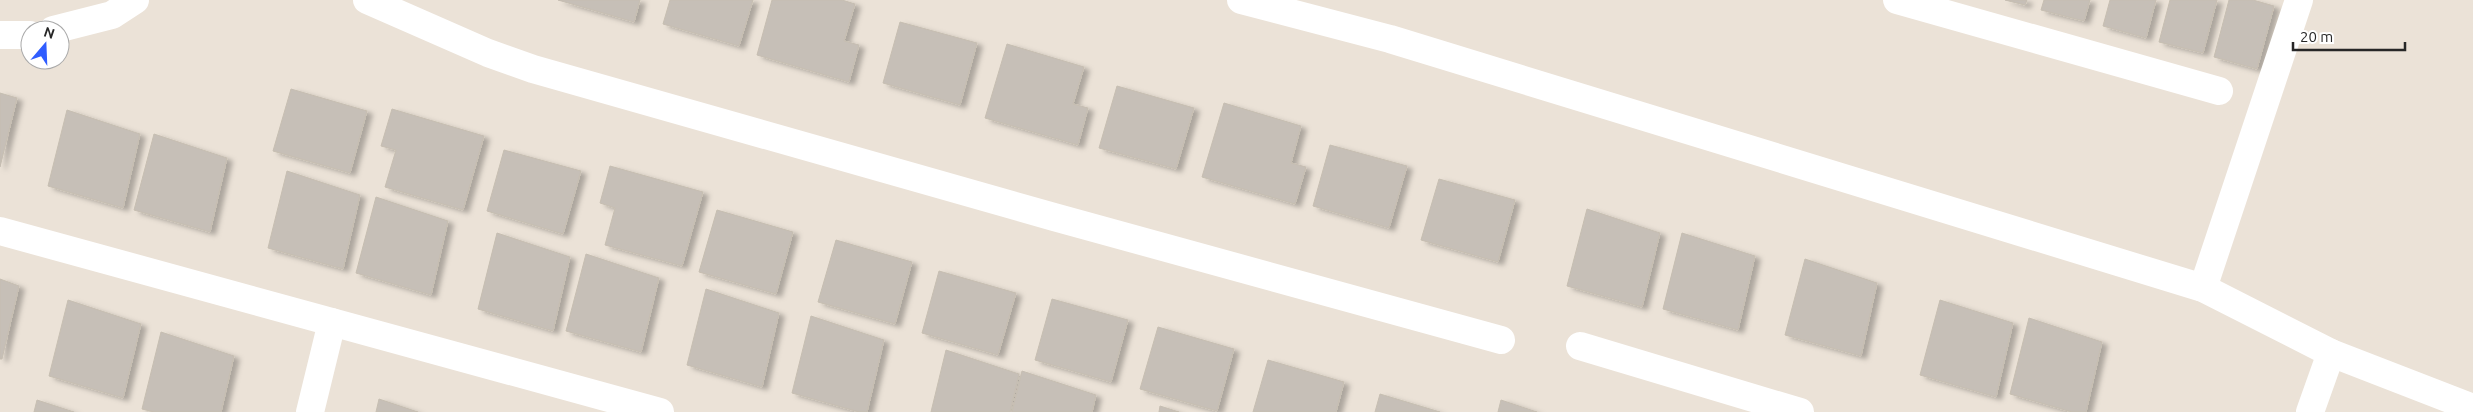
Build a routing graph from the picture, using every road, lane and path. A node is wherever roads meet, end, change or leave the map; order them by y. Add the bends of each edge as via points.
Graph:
1 (135, 0) edge
2 (368, 0) edge
3 (1241, 0) edge
4 (1897, 0) edge
5 (2298, 0) edge
6 (70, 26) edge
7 (0, 35) edge
8 (20, 35) edge
9 (2219, 91) dead end
10 (0, 231) edge
11 (2202, 288) junction
12 (332, 322) junction
13 (1501, 340) dead end
14 (1580, 346) dead end
15 (2331, 353) junction
16 (1752, 405) edge
17 (2473, 408) edge
18 (310, 412) edge
19 (660, 412) edge
20 (1800, 412) edge
21 (2310, 412) edge

1 - 6 street via 112,15
2 - 13 street via 488,53 533,69
3 - 11 street via 1390,39
4 - 9 street
5 - 11 street
7 - 8 street
10 - 12 street
11 - 15 street
12 - 18 street
12 - 19 street
14 - 16 street
15 - 17 street
15 - 21 street
16 - 20 street

